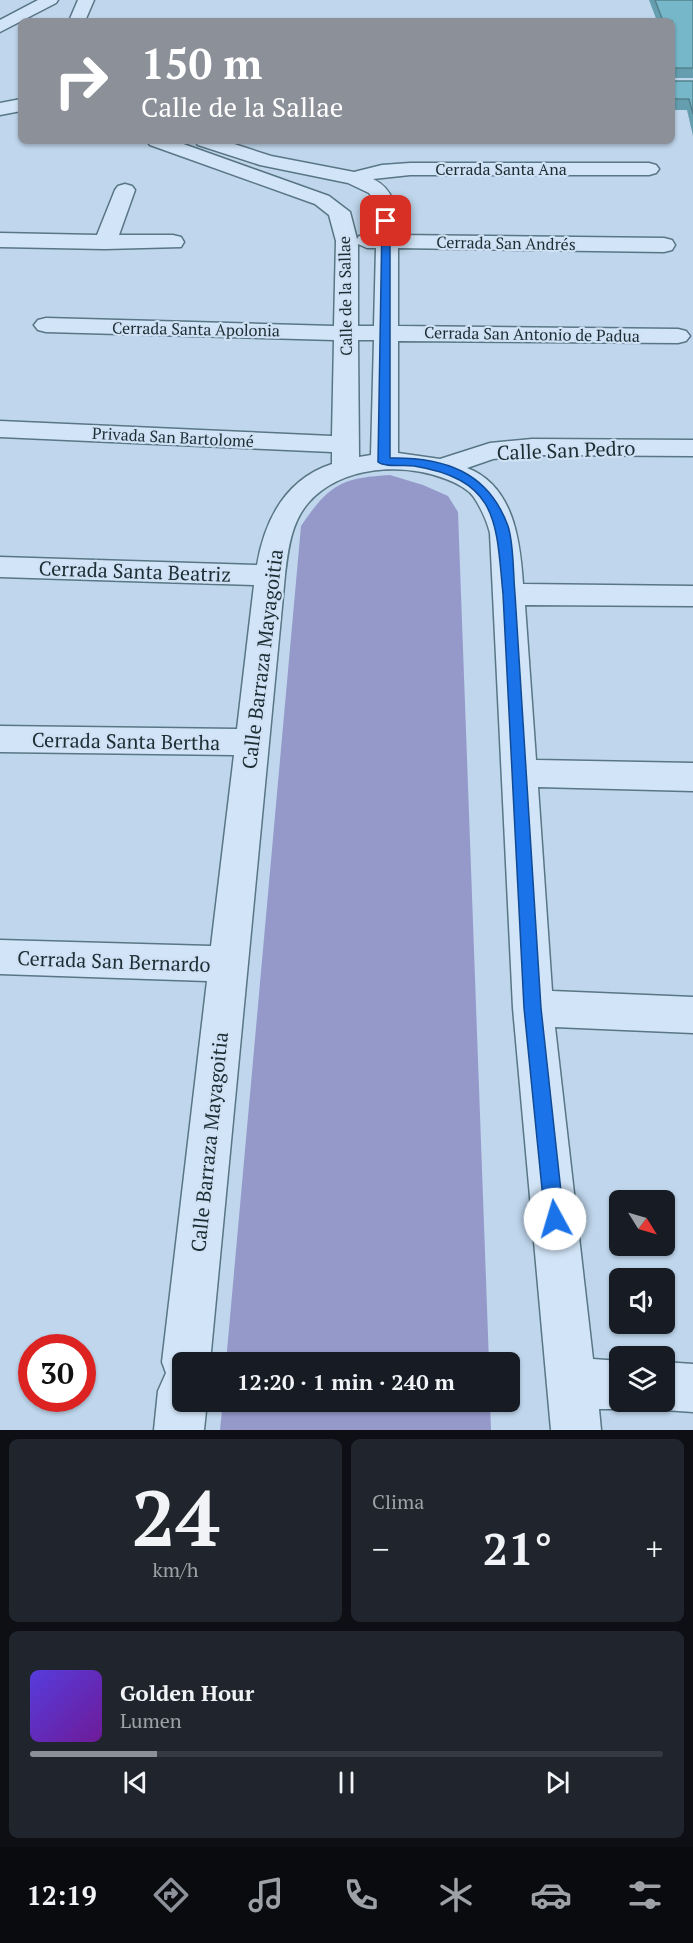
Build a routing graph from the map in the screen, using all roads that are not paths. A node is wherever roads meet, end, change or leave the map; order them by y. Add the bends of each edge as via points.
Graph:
1 (50, 0) edge
2 (86, 0) edge
3 (27, 18) edge
4 (78, 18) edge
5 (18, 25) edge
6 (2, 37) edge
7 (18, 106) edge
8 (1, 110) edge
9 (170, 144) edge
10 (211, 144) edge
11 (258, 167) junction
12 (649, 169) dead end
13 (354, 178) junction
14 (125, 190) dead end
15 (0, 240) edge
16 (347, 241) junction
17 (387, 241) junction
18 (105, 242) junction
19 (173, 242) dead end
20 (664, 245) dead end
21 (46, 325) dead end
22 (346, 333) junction
23 (385, 333) junction
24 (678, 336) dead end
25 (0, 429) edge
26 (693, 448) edge
27 (345, 456) junction
28 (384, 462) junction
29 (442, 467) junction
30 (0, 567) edge
31 (270, 575) junction
32 (509, 594) junction
33 (693, 596) edge
34 (0, 739) edge
35 (252, 742) junction
36 (518, 773) junction
37 (693, 777) edge
38 (0, 957) edge
39 (228, 964) junction
40 (533, 1008) junction
41 (693, 1015) edge
42 (187, 1352) edge
43 (572, 1383) junction
44 (609, 1385) edge
45 (675, 1387) edge
46 (693, 1388) edge
47 (181, 1412) edge
48 (179, 1430) edge
49 (576, 1430) edge

1 - 3 street
2 - 4 street
5 - 6 street
7 - 8 street
9 - 11 street, Calle de la Sallae
10 - 11 street, Calle de la Sallae
11 - 13 street, Calle de la Sallae
11 - 16 street, Calle de la Sallae via 339,213
12 - 13 street, Cerrada Santa Ana via 410,169
13 - 17 street, Calle de la Sallae via 377,189 385,202
14 - 18 street
15 - 18 street
16 - 17 street, Cerrada San Andrés
16 - 22 street, Calle de la Sallae
17 - 20 street, Cerrada San Andrés
17 - 23 street, Calle de la Sallae
18 - 19 street
21 - 22 street, Cerrada Santa Apolonia
22 - 23 street, Cerrada Santa Apolonia
22 - 27 street, Calle de la Sallae
23 - 24 street, Cerrada San Antonio de Padua
23 - 28 street, Calle de la Sallae
25 - 27 street, Privada San Bartolomé
26 - 29 street, Calle San Pedro via 532,447 490,451
27 - 28 street, Calle Barraza Mayagoitia
27 - 31 street, Calle Barraza Mayagoitia via 331,472 300,494 277,531
28 - 29 street, Calle Barraza Mayagoitia
29 - 32 street, Calle Barraza Mayagoitia via 483,490 488,499 502,526
30 - 31 street, Cerrada Santa Beatriz
31 - 35 street, Calle Barraza Mayagoitia
32 - 33 street
32 - 36 street, Calle Barraza Mayagoitia
34 - 35 street, Cerrada Santa Bertha
35 - 39 street, Calle Barraza Mayagoitia
36 - 37 street
36 - 40 street, Calle Barraza Mayagoitia
38 - 39 street, Cerrada San Bernardo
39 - 42 street, Calle Barraza Mayagoitia
40 - 41 street
40 - 43 street, Calle Barraza Mayagoitia
43 - 44 street
43 - 49 street, Calle Barraza Mayagoitia
45 - 46 street
47 - 48 street

